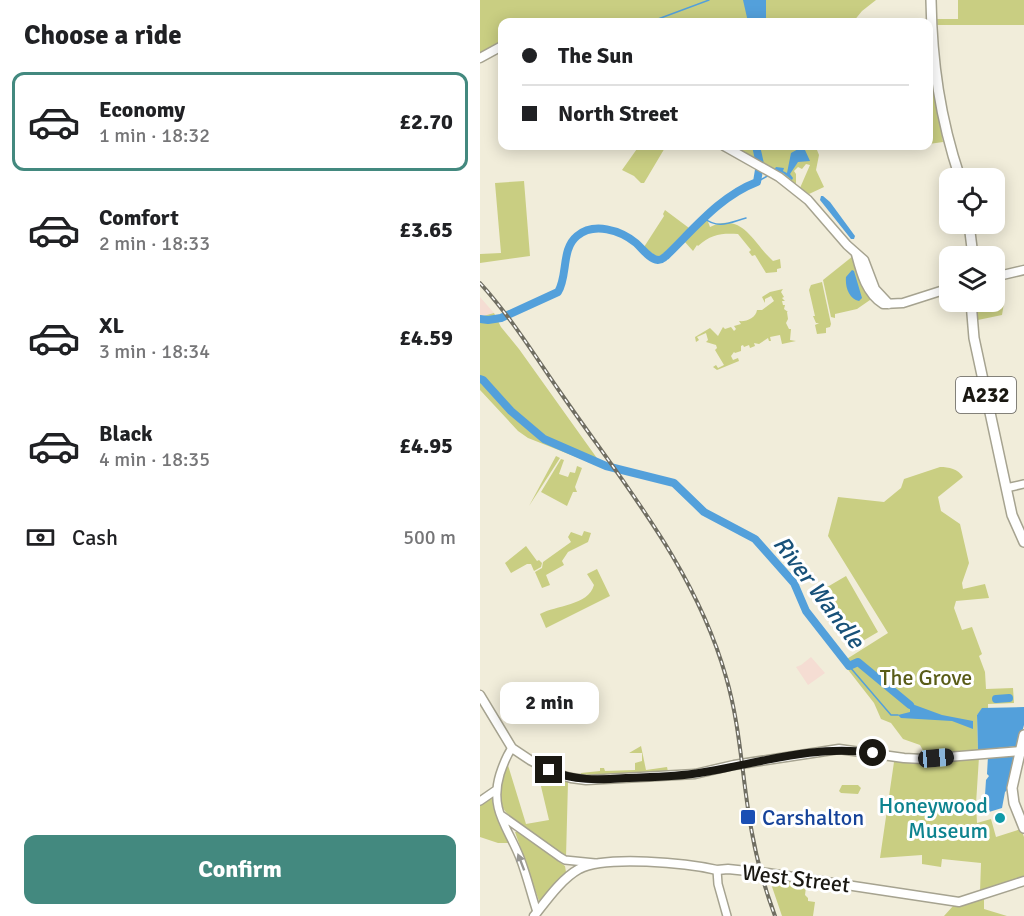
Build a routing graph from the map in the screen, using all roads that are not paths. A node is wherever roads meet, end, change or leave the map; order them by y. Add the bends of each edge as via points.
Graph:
1 (930, 0) edge
2 (931, 18) edge
3 (498, 48) edge
4 (933, 54) edge
5 (480, 58) edge
6 (731, 150) edge
7 (957, 168) edge
8 (856, 254) junction
9 (1024, 270) edge
10 (1005, 274) edge
11 (939, 292) edge
12 (890, 304) junction
13 (972, 312) edge
14 (1024, 484) edge
15 (1006, 488) junction
16 (1024, 542) edge
17 (480, 695) edge
18 (1024, 735) edge
19 (512, 748) junction
20 (1021, 751) junction
21 (496, 790) junction
22 (480, 801) edge
23 (500, 813) junction
24 (1024, 828) edge
25 (519, 830) junction
26 (513, 841) junction
27 (565, 860) junction
28 (596, 863) junction
29 (717, 870) junction
30 (569, 877) junction
31 (1024, 881) edge
32 (535, 914) edge
33 (727, 916) edge

1 - 2 highway
3 - 5 main road
4 - 7 highway via 939,100
6 - 8 main road via 808,200
8 - 12 main road via 864,260 875,289
8 - 12 main road via 867,287 876,300
9 - 10 main road
11 - 12 main road
13 - 15 highway, A232
14 - 15 street
15 - 16 highway, A232
17 - 19 main road
18 - 20 highway
19 - 20 main road via 554,772 586,780 695,774 839,749 923,759
19 - 21 street
20 - 24 highway via 1012,788
21 - 22 street
21 - 23 street
23 - 25 street, West Street
23 - 26 street
25 - 26 street via 513,833
25 - 27 street, West Street
32 -> 26 street via 526,873
27 - 28 street, West Street
27 - 30 street
28 - 29 main road, West Street via 640,862
28 - 30 main road
29 - 31 main road, West Street via 768,873 959,902
29 - 33 street
30 - 32 main road

